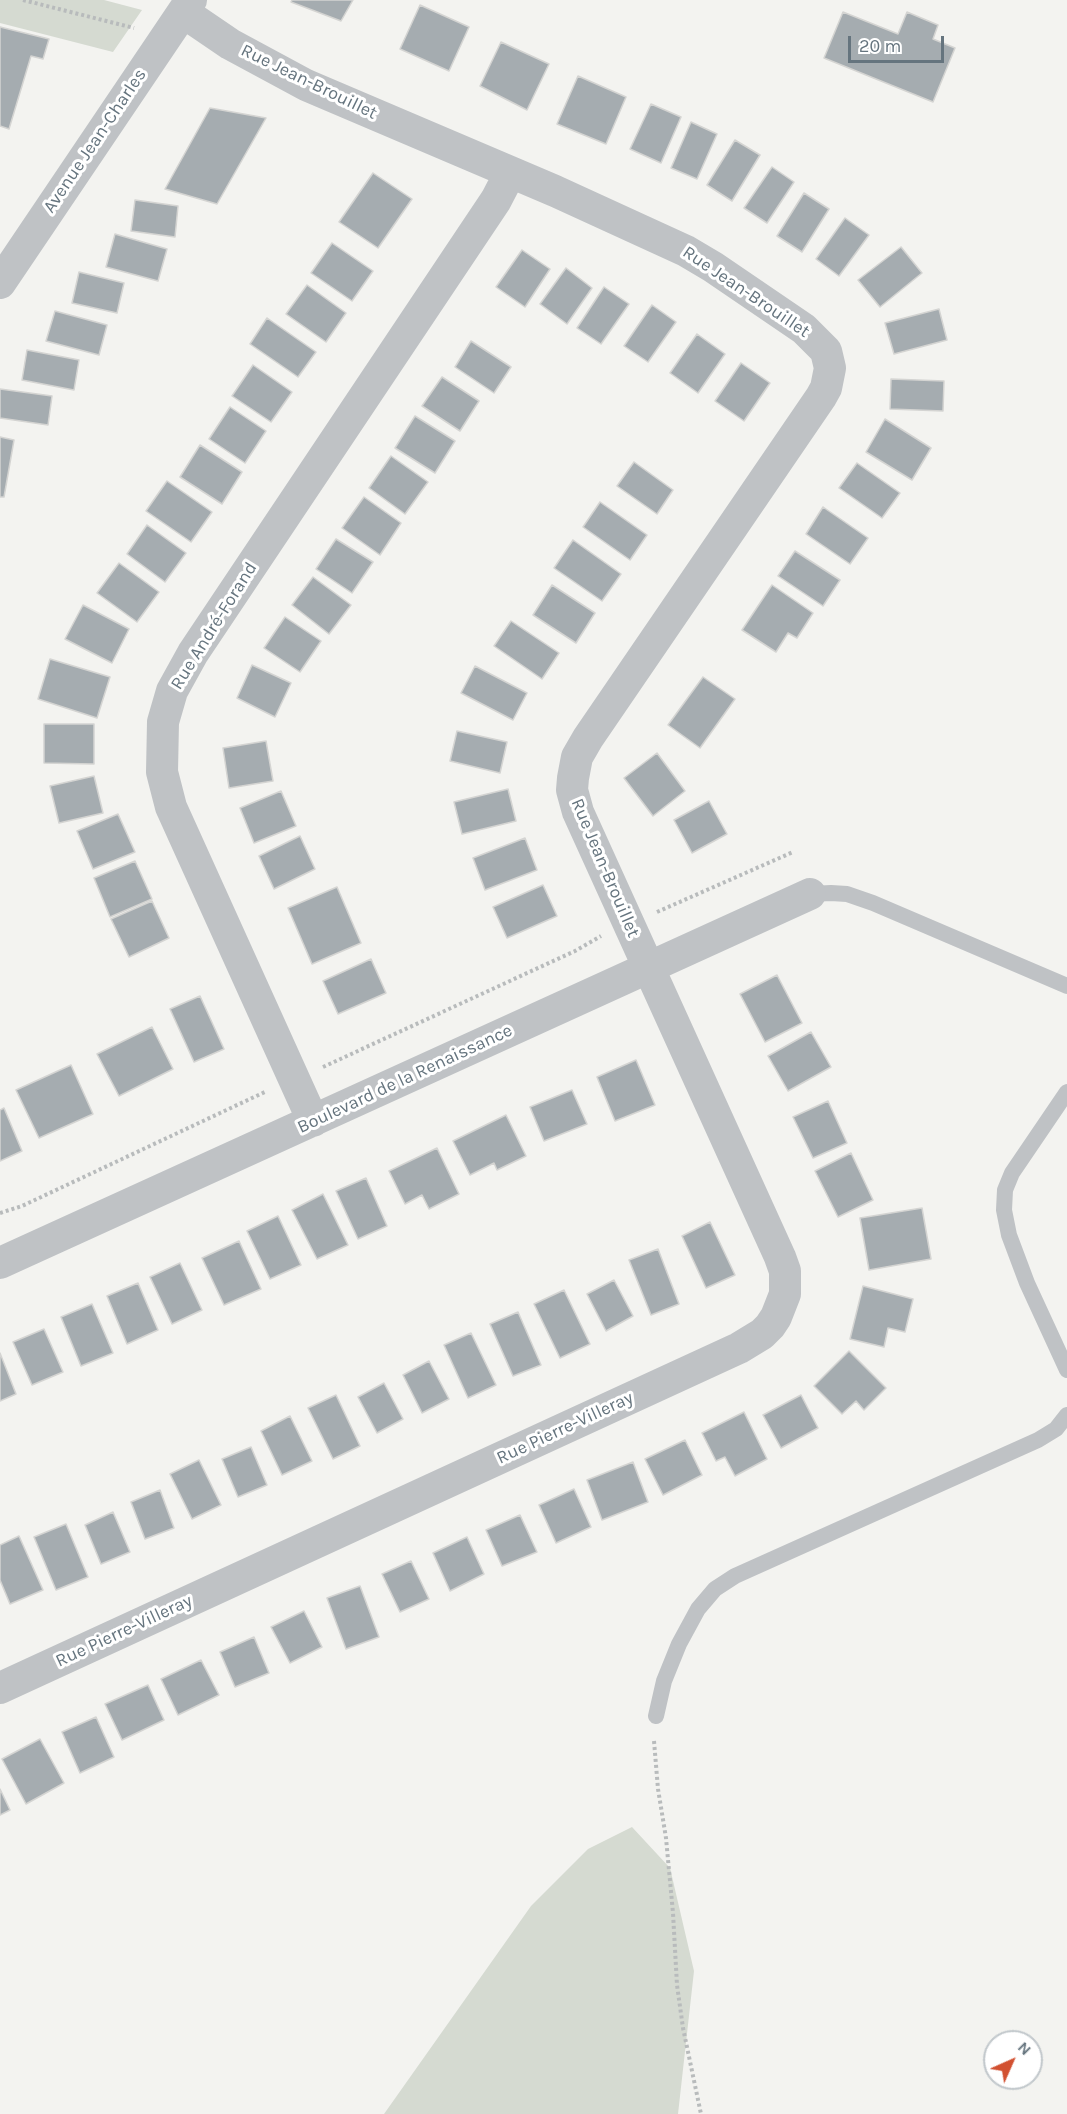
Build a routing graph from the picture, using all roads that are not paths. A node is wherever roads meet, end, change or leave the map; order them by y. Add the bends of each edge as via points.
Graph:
1 (187, 6) edge
2 (510, 172) junction
3 (0, 283) edge
4 (810, 894) joint
5 (648, 967) junction
6 (1067, 986) edge
7 (1067, 1092) edge
8 (313, 1121) junction
9 (0, 1263) edge
10 (1067, 1370) edge
11 (1067, 1415) edge
12 (0, 1688) edge
13 (656, 1716) road end

1 - 2 street, Rue Jean-Brouillet via 230,44 278,71
1 - 3 street, Avenue Jean-Charles
2 - 5 street, Rue Jean-Brouillet via 700,258 804,329 820,342 829,358 829,378 821,397 577,758 573,790 578,812
2 - 8 street, Rue André-Forand via 496,200 194,653 172,691 163,722 162,772 171,807
4 - 5 street, Boulevard de la Renaissance
4 - 6 lane via 847,894 873,903
5 - 8 street, Boulevard de la Renaissance
5 - 12 street, Rue Pierre-Villeray via 785,1271 785,1294 770,1326 728,1353
7 - 10 lane via 1012,1173 1005,1190 1004,1210 1027,1283
8 - 9 street, Boulevard de la Renaissance
11 - 13 lane via 1056,1429 1038,1440 735,1576 715,1589 698,1609 679,1644 664,1681

